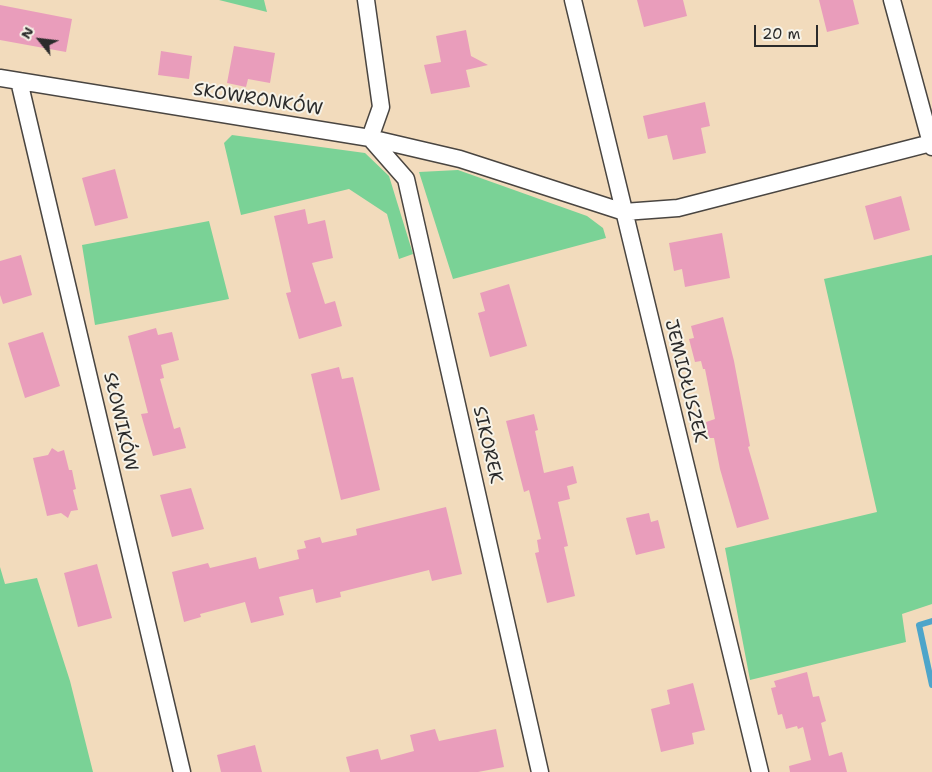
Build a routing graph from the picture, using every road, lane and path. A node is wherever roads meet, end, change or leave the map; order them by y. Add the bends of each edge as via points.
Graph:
1 (366, 0) edge
2 (573, 0) edge
3 (892, 0) edge
4 (0, 78) edge
5 (19, 81) junction
6 (370, 138) junction
7 (932, 145) edge
8 (624, 212) junction
9 (182, 772) edge
10 (540, 772) edge
11 (760, 772) edge

1 - 6 street via 381,108
2 - 8 street, JEMIOŁUSZEK
3 - 7 street
4 - 5 street, SKOWRONKÓW
5 - 6 street, SKOWRONKÓW
5 - 9 street, SŁOWIKÓW
6 - 8 street, SKOWRONKÓW via 460,159
6 - 10 street, SIKOREK via 406,179
7 - 8 street via 678,208
8 - 11 street, JEMIOŁUSZEK

